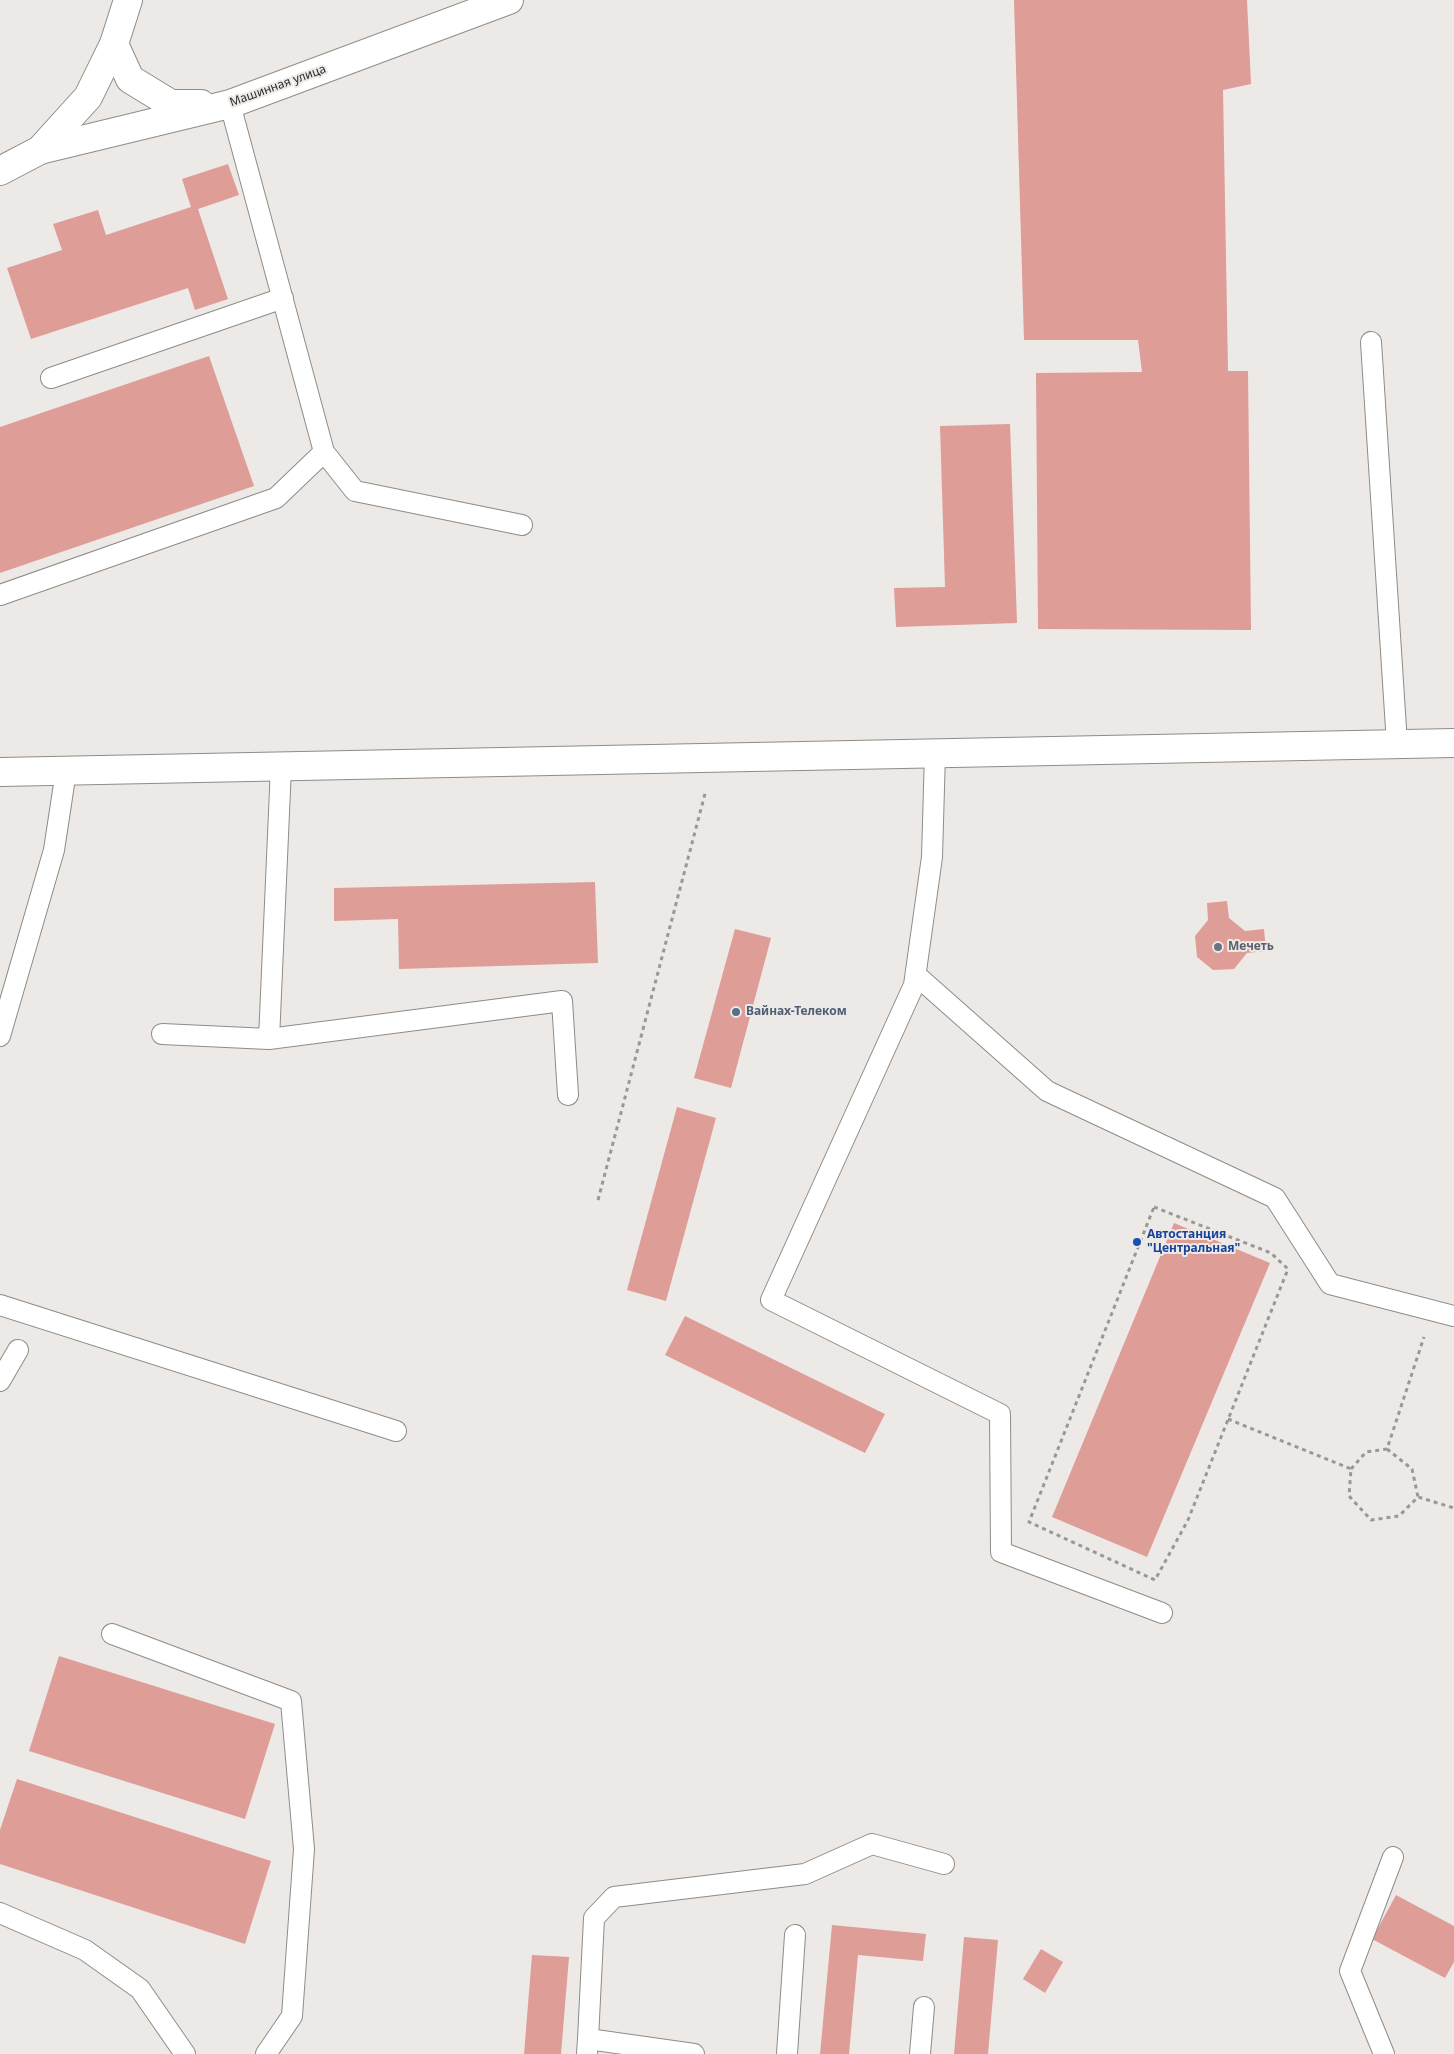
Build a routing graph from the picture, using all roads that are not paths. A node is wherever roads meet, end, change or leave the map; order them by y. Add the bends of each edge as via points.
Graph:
1 (128, 0) edge
2 (509, 0) edge
3 (114, 44) junction
4 (230, 104) junction
5 (40, 150) junction
6 (0, 171) edge
7 (282, 298) junction
8 (1371, 342) dead end
9 (51, 378) dead end
10 (324, 452) junction
11 (522, 524) dead end
12 (0, 595) edge
13 (1454, 743) edge
14 (1397, 744) junction
15 (935, 754) junction
16 (281, 766) junction
17 (66, 771) junction
18 (0, 772) edge
19 (916, 975) junction
20 (162, 1034) dead end
21 (0, 1036) edge
22 (269, 1038) junction
23 (568, 1095) dead end
24 (0, 1305) edge
25 (1454, 1316) edge
26 (18, 1350) dead end
27 (0, 1381) edge
28 (396, 1431) dead end
29 (1162, 1613) dead end
30 (112, 1634) dead end
31 (1393, 1857) dead end
32 (944, 1864) dead end
33 (0, 1913) edge
34 (796, 1934) dead end
35 (924, 2007) dead end
36 (588, 2046) edge
37 (185, 2054) edge
38 (266, 2054) edge
39 (694, 2054) edge
40 (787, 2054) edge
41 (920, 2054) edge
42 (1384, 2054) edge

1 - 3 street
2 - 4 street, Машинная улица
3 - 4 street via 130,79 172,104
3 - 5 street via 88,97
4 - 5 street, Машинная улица
4 - 7 lane
5 - 6 street
7 - 9 lane
7 - 10 lane
8 - 14 lane
10 - 11 lane via 355,491
10 - 12 lane via 276,498
13 - 14 street
14 - 15 street
15 - 16 street
15 - 19 lane via 932,856
16 - 17 street
16 - 22 lane
17 - 18 street
17 - 21 lane via 54,850
19 - 25 lane via 1047,1090 1275,1198 1330,1284
19 - 29 lane via 771,1300 1000,1414 1001,1552
20 - 22 lane
22 - 23 lane via 562,1001
24 - 28 lane
26 - 27 lane
30 - 38 lane via 291,1701 304,1849 292,2016
31 - 42 lane via 1350,1971
32 - 36 lane via 872,1844 805,1874 614,1897 594,1918
33 - 37 lane via 85,1950 140,1989
34 - 40 lane
35 - 41 lane
36 - 39 lane

